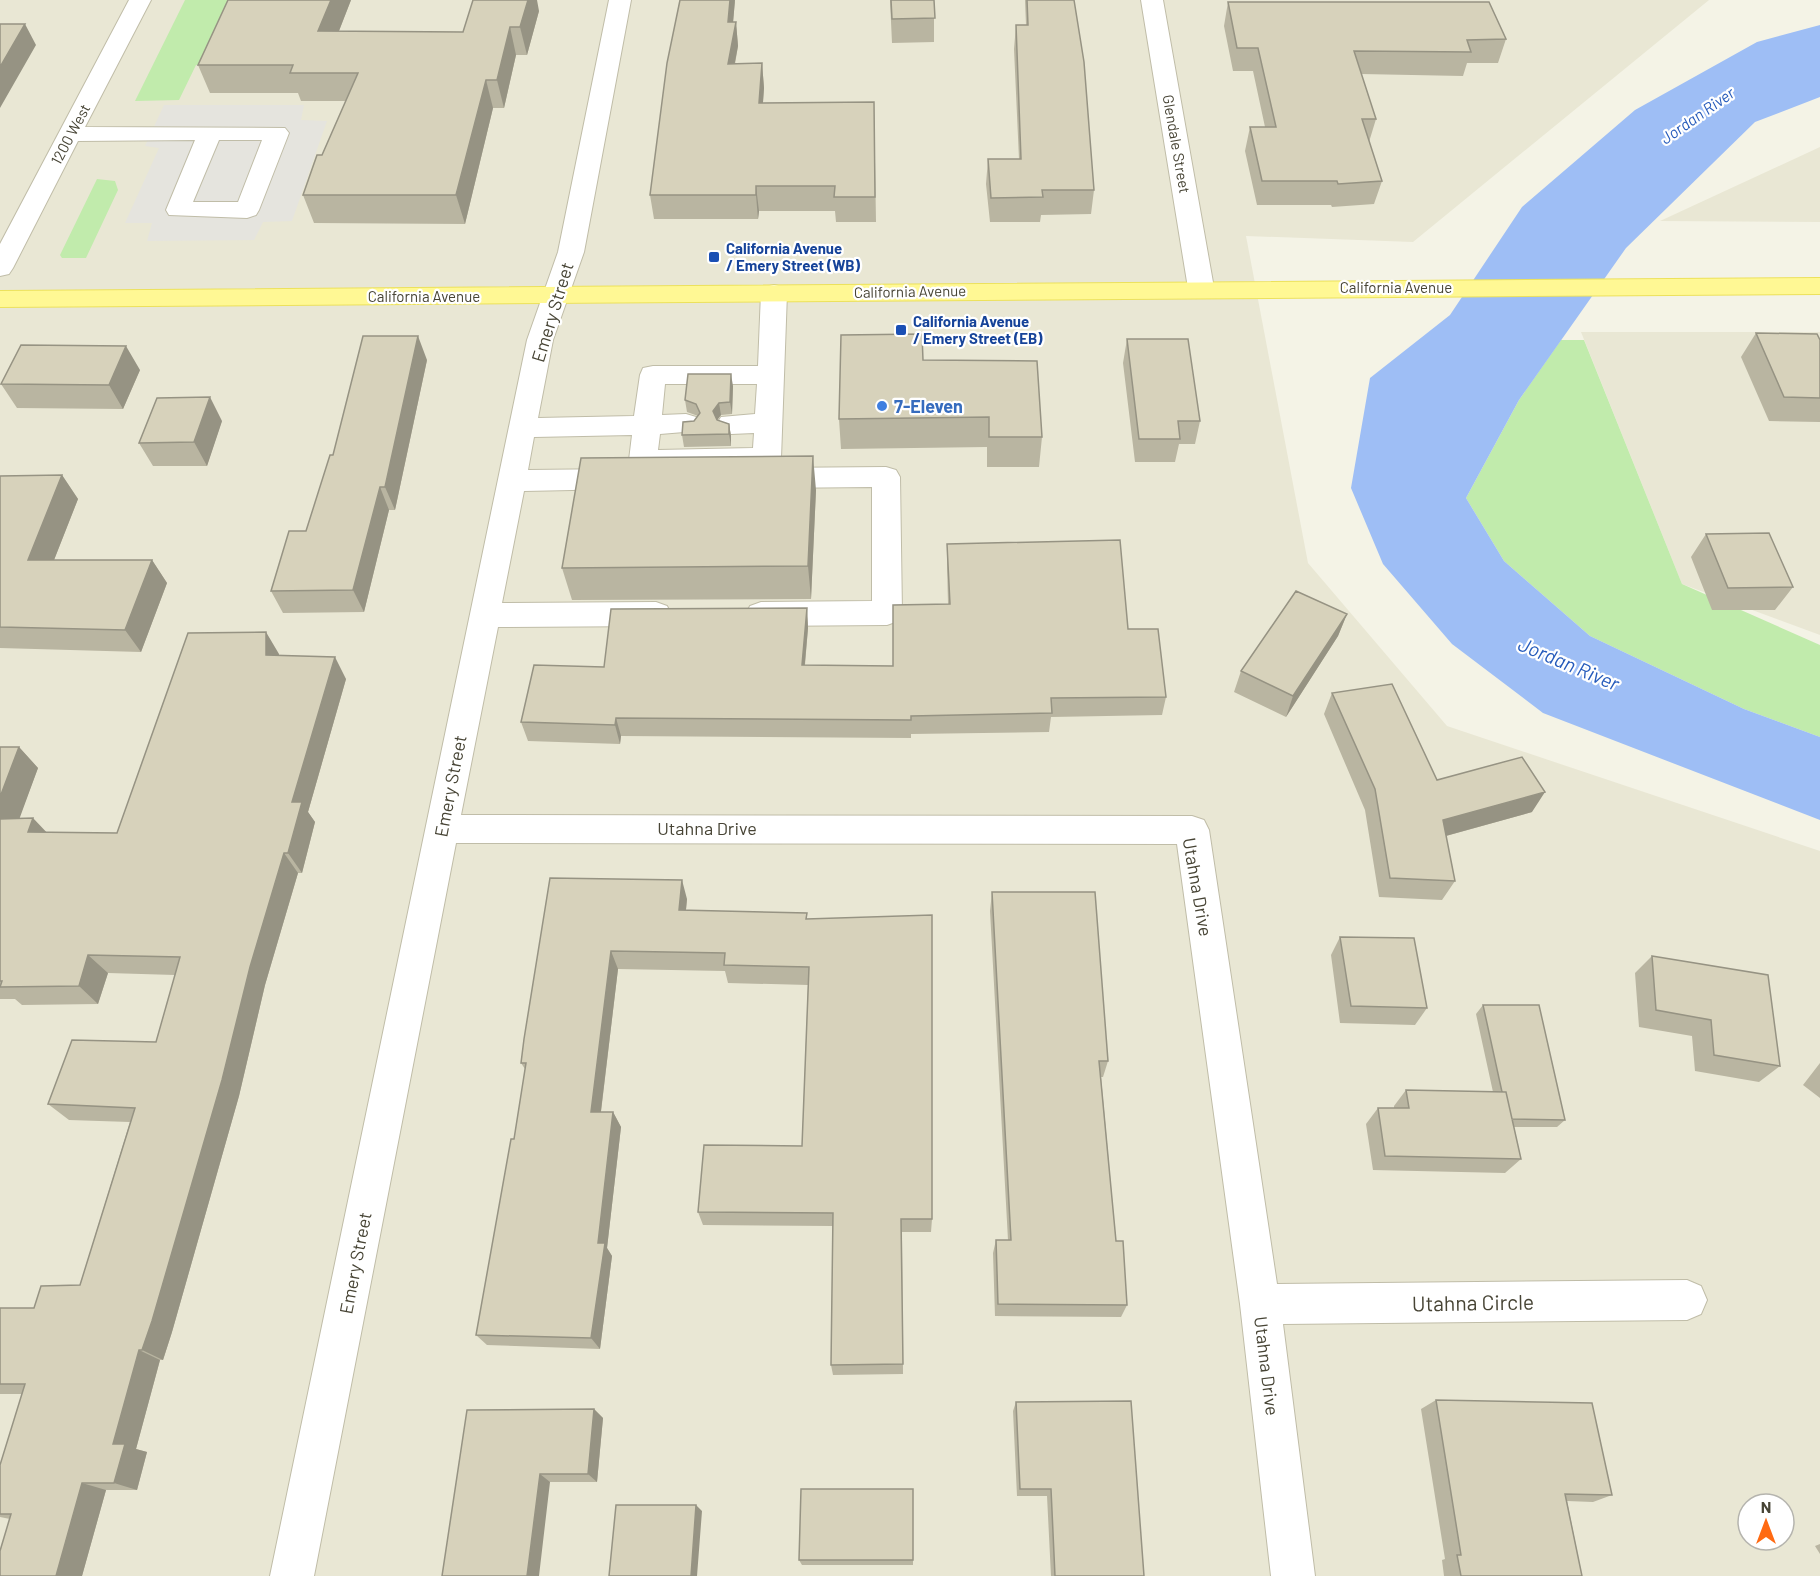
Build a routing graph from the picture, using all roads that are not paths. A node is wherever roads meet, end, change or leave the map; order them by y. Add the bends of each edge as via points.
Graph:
1 (140, 0) edge
2 (620, 0) edge
3 (1152, 0) edge
4 (70, 134) junction
5 (210, 134) junction
6 (0, 268) edge
7 (1820, 286) edge
8 (1201, 288) junction
9 (774, 293) junction
10 (554, 296) junction
11 (0, 298) edge
12 (771, 375) junction
13 (769, 423) junction
14 (686, 424) edge
15 (731, 424) edge
16 (647, 425) junction
17 (522, 428) junction
18 (511, 481) junction
19 (678, 614) edge
20 (736, 614) edge
21 (484, 615) junction
22 (442, 829) junction
23 (1687, 1300) dead end
24 (1260, 1304) junction
25 (292, 1576) edge
26 (1293, 1576) edge

1 - 4 street, 1200 West
2 - 10 street, Emery Street via 570,252
3 - 8 street, Glendale Street
4 - 5 street
4 - 6 street, 1200 West
5 - 5 street via 277,133 247,210 178,210
7 - 8 main road, California Avenue
8 - 9 main road, California Avenue
9 - 10 main road, California Avenue
9 - 12 street
10 - 11 main road, California Avenue
10 - 17 street, Emery Street via 540,340
12 - 13 street
12 - 16 street via 652,375
13 - 15 street
13 - 16 street via 767,458 643,460
14 - 16 street
16 - 17 street
17 - 18 street, Emery Street
18 - 20 street via 886,477 887,613
18 - 21 street, Emery Street
19 - 21 street
21 - 22 street, Emery Street
22 - 24 street, Utahna Drive via 1191,830
22 - 25 street, Emery Street
23 - 24 street, Utahna Circle
24 - 26 street, Utahna Drive

